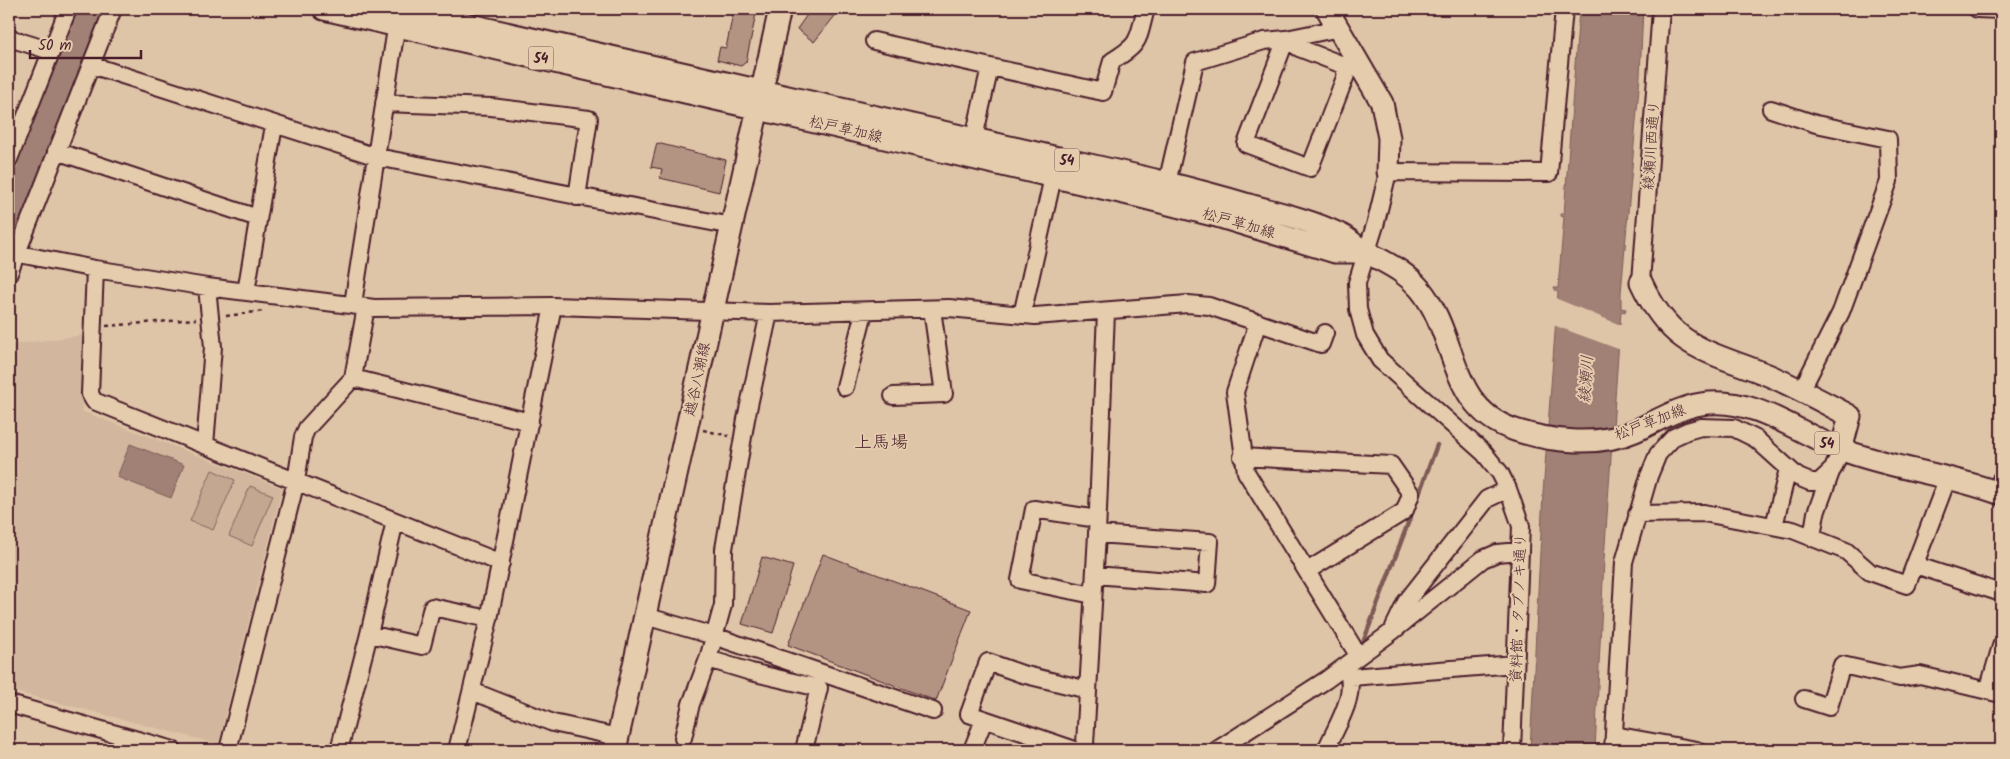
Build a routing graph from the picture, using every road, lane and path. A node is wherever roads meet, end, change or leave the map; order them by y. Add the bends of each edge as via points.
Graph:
1 (68, 9) edge
2 (113, 9) edge
3 (324, 9) edge
4 (780, 9) edge
5 (1146, 9) edge
6 (1327, 9) edge
7 (1564, 9) edge
8 (1661, 9) edge
9 (1977, 9) edge
10 (2001, 10) edge
11 (399, 14) edge
12 (1340, 28) junction
13 (9, 38) edge
14 (1286, 39) junction
15 (874, 42) dead end
16 (51, 51) junction
17 (91, 65) junction
18 (990, 67) junction
19 (759, 99) junction
20 (384, 103) junction
21 (1771, 109) dead end
22 (274, 125) junction
23 (974, 138) junction
24 (56, 151) junction
25 (376, 157) junction
26 (9, 159) edge
27 (1388, 172) junction
28 (1053, 177) junction
29 (1167, 183) junction
30 (577, 197) junction
31 (258, 218) junction
32 (732, 226) junction
33 (1365, 252) junction
34 (12, 253) edge
35 (95, 269) junction
36 (9, 273) edge
37 (1641, 282) joint
38 (207, 286) junction
39 (246, 292) junction
40 (359, 306) junction
41 (553, 306) junction
42 (932, 309) junction
43 (713, 310) junction
44 (864, 312) junction
45 (1106, 312) junction
46 (768, 313) junction
47 (1022, 315) junction
48 (1258, 322) junction
49 (1325, 333) dead end
50 (354, 378) junction
51 (845, 388) dead end
52 (1801, 391) junction
53 (893, 396) dead end
54 (530, 422) junction
55 (708, 431) dead end
56 (714, 433) dead end
57 (205, 445) junction
58 (1242, 457) junction
59 (1837, 459) junction
60 (1788, 469) junction
61 (1948, 477) junction
62 (296, 481) junction
63 (2000, 488) edge
64 (1508, 489) junction
65 (1637, 514) junction
66 (395, 520) junction
67 (1097, 526) junction
68 (1774, 526) junction
69 (1812, 537) junction
70 (1520, 551) junction
71 (501, 563) junction
72 (1915, 566) junction
73 (1307, 571) junction
74 (1094, 574) junction
75 (2001, 593) edge
76 (1093, 595) junction
77 (645, 616) junction
78 (489, 619) junction
79 (1393, 631) junction
80 (369, 634) junction
81 (714, 636) junction
82 (2001, 646) edge
83 (1358, 655) junction
84 (708, 659) junction
85 (1515, 664) junction
86 (1348, 671) junction
87 (1088, 690) junction
88 (472, 691) junction
89 (1995, 692) edge
90 (1804, 699) dead end
91 (9, 704) edge
92 (933, 711) dead end
93 (984, 720) junction
94 (683, 738) dead end
95 (1613, 742) edge
96 (617, 743) edge
97 (173, 750) edge
98 (228, 750) edge
99 (339, 750) edge
100 (457, 750) edge
101 (804, 750) edge
102 (972, 750) edge
103 (1075, 750) edge
104 (1082, 750) edge
105 (1217, 750) edge
106 (1326, 750) edge
107 (1512, 750) edge
108 (1697, 750) edge

1 - 16 street
2 - 17 street
3 - 11 main road, 松戸草加線 / 54
4 - 19 main road, 越谷八潮線
5 - 18 street via 1138,42 1112,62 1103,92
6 - 12 main road
7 - 27 street via 1549,173
8 - 37 street, 綾瀬川西通り
9 - 10 street
11 - 19 main road, 松戸草加線 / 54
11 - 20 street
12 - 14 street
12 - 27 main road via 1382,103 1389,138
13 - 16 street
14 - 14 street via 1246,144 1310,168 1346,75 1343,65 1299,48
14 - 29 street via 1264,41 1195,62
15 - 18 street
16 - 26 street
17 - 22 street
17 - 24 street
18 - 23 street
19 - 23 main road, 松戸草加線 / 54
19 - 28 main road, 松戸草加線 / 54
19 - 32 main road, 越谷八潮線
20 - 25 street
20 - 30 street via 492,107 590,120
21 - 52 street via 1816,124 1888,139 1889,181 1841,312
22 - 25 street
22 - 31 street
23 - 29 main road, 松戸草加線 / 54
24 - 31 street
24 - 34 street
25 - 30 street
25 - 40 street
27 - 33 street, 資料館・タブノキ通り
28 - 33 main road, 松戸草加線 / 54 via 1217,216 1335,252
28 - 47 street
29 - 33 main road, 松戸草加線 / 54 via 1292,217 1341,235
30 - 32 street
31 - 39 street
32 - 43 main road, 越谷八潮線
33 - 59 main road, 松戸草加線 / 54 via 1384,259 1420,289 1432,306 1454,365 1479,410 1496,423 1556,438 1597,441 1632,432 1660,417 1710,403 1734,404 1763,412
33 - 64 street, 資料館・タブノキ通り via 1357,283 1358,309 1365,335 1380,360 1484,453
34 - 35 street
34 - 36 street
35 - 38 street
35 - 57 street via 90,398
37 - 52 main road, 54 via 1669,326 1691,345
38 - 39 street
38 - 57 street via 213,347
39 - 40 street
40 - 41 street
40 - 50 street
41 - 43 street
41 - 54 street
42 - 44 street
42 - 47 street
42 - 53 street via 944,394
43 - 46 street
43 - 77 main road, 越谷八潮線
44 - 46 street
44 - 51 street
45 - 47 street
45 - 48 street via 1188,304 1209,306
45 - 67 street
46 - 81 street via 729,516 724,549 723,605
48 - 49 street via 1322,344
48 - 58 street via 1235,392
50 - 54 street
50 - 62 street via 307,428
52 - 59 main road, 54 via 1850,416
54 - 71 street
55 - 56 path
57 - 62 street
58 - 73 street via 1246,472
58 - 73 street via 1391,465 1411,494 1400,514
59 - 60 street via 1819,482 1798,478
59 - 61 main road, 松戸草加線 / 54
59 - 69 street via 1819,504
60 - 65 street via 1745,433 1734,428 1701,427 1674,437 1658,454
60 - 68 street
61 - 63 main road, 松戸草加線 / 54
61 - 72 street
62 - 66 street
62 - 98 street
64 - 70 street, 資料館・タブノキ通り via 1521,526
64 - 79 street via 1487,499 1406,602
65 - 68 street via 1704,513
65 - 95 street via 1624,562
66 - 71 street
66 - 80 street
67 - 74 street
67 - 74 street via 1210,542 1210,551 1207,584
67 - 76 street via 1034,509 1020,580
68 - 69 street
69 - 72 street via 1846,551 1870,572 1907,585
70 - 79 street via 1496,553 1482,559
70 - 85 street, 資料館・タブノキ通り
71 - 78 street
72 - 75 street
73 - 83 street
74 - 76 street
76 - 87 street
77 - 81 street
77 - 96 main road, 越谷八潮線
78 - 80 street via 432,607 422,646
78 - 88 street
79 - 83 street
80 - 99 street
81 - 84 street
81 - 92 street
82 - 89 street
83 - 86 street
84 - 94 street via 691,704
84 - 101 street via 819,688
85 - 86 street
85 - 107 street, 資料館・タブノキ通り
86 - 105 street
86 - 106 street via 1351,692
87 - 93 street via 988,662 969,714
87 - 104 street
88 - 96 street via 553,723
88 - 100 street
89 - 90 street via 1920,675 1900,678 1842,665 1829,707
91 - 97 street
93 - 102 street
93 - 103 street
95 - 108 street

